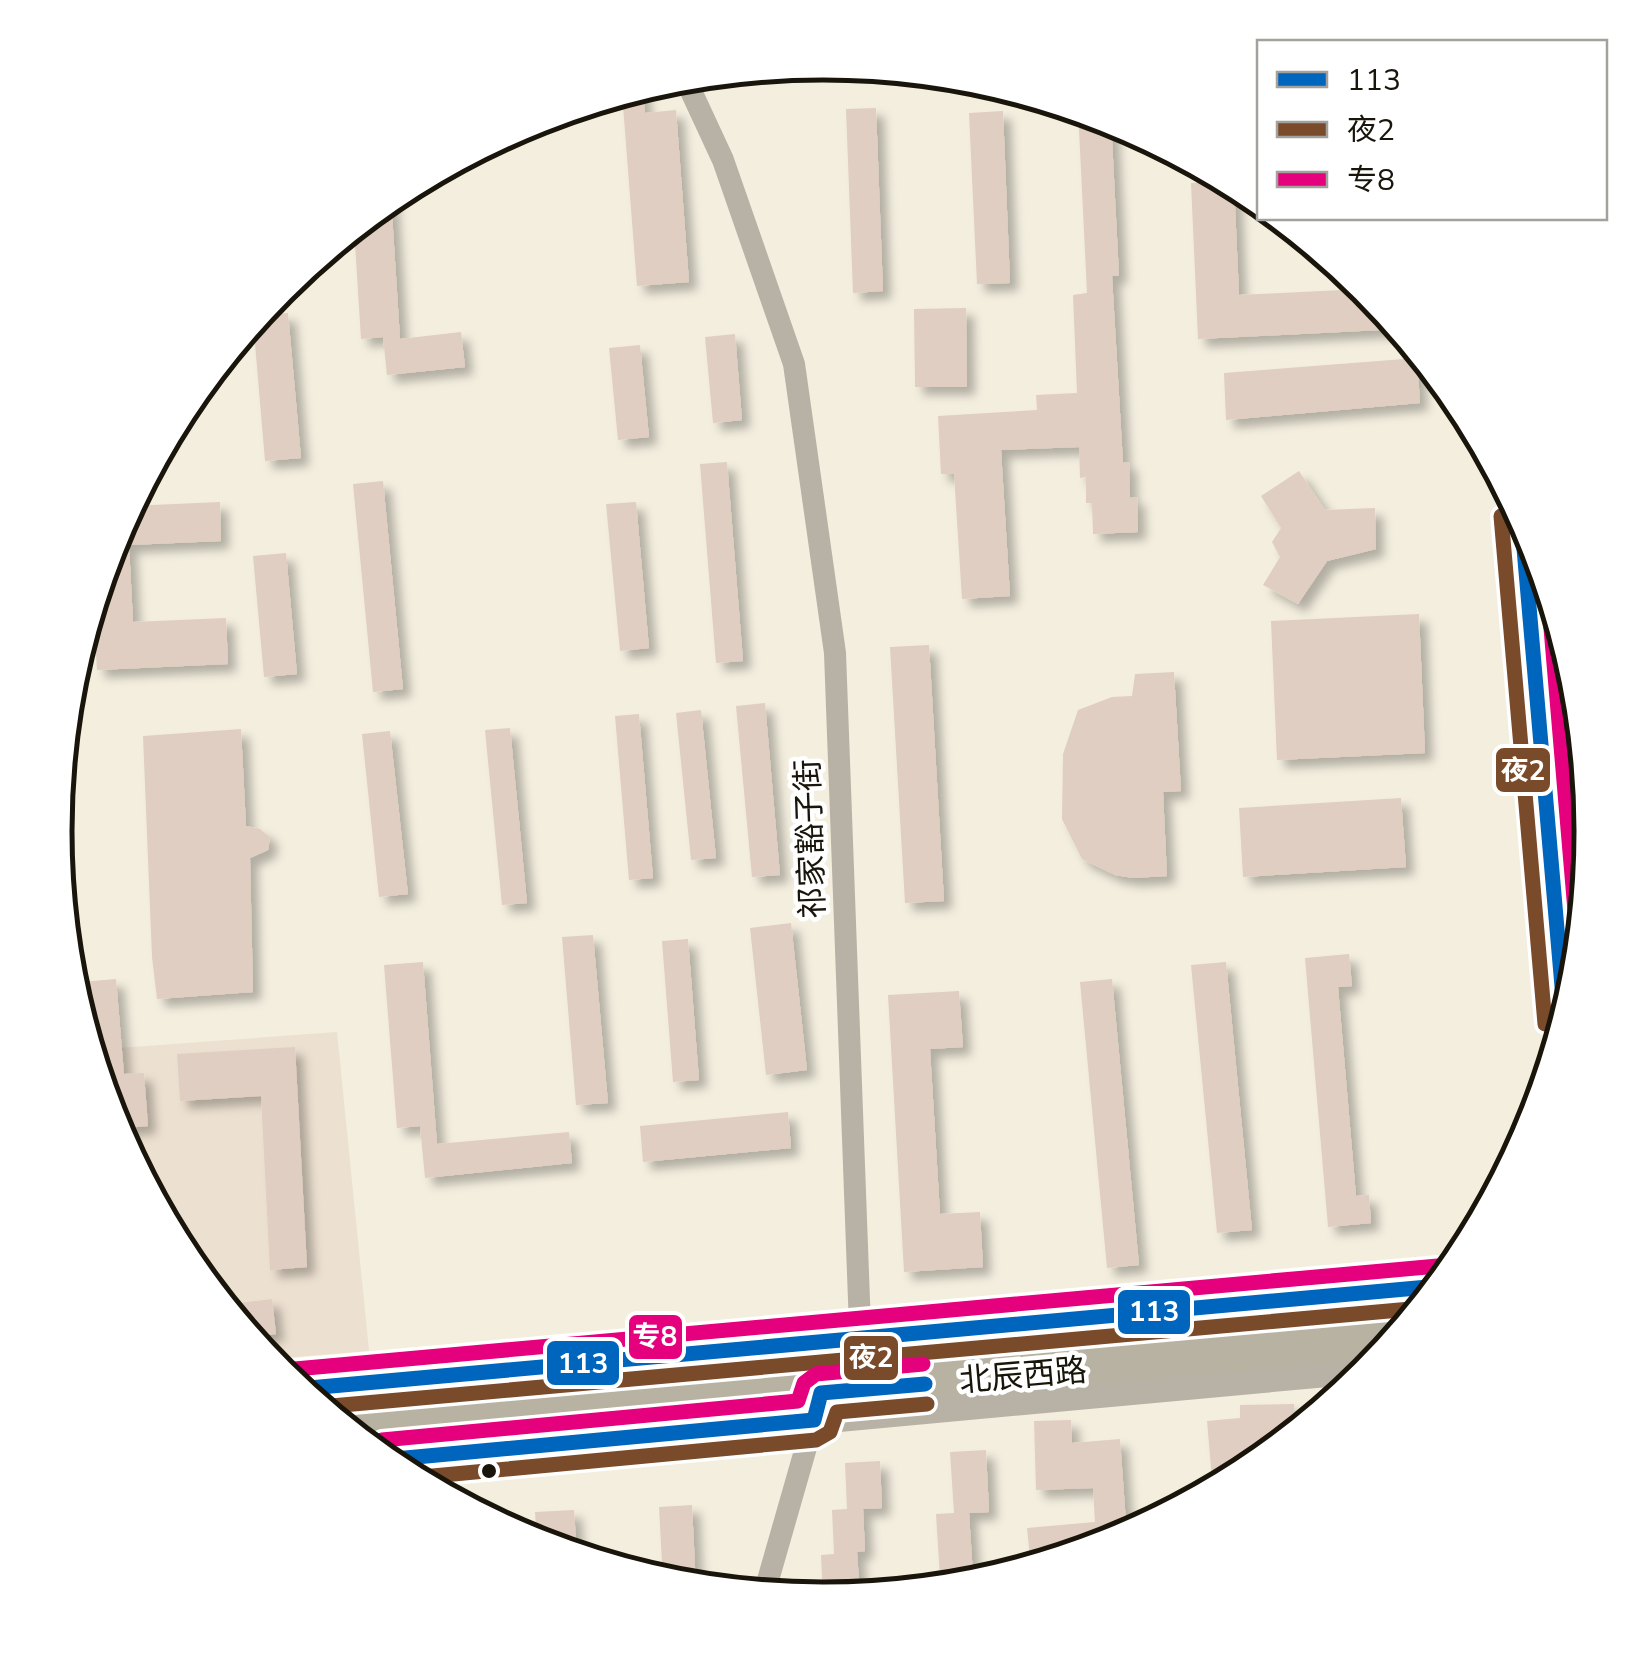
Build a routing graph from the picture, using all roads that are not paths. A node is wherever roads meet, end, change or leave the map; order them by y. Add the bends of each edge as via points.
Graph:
1 (691, 92) edge
2 (1525, 566) edge
3 (1561, 973) edge
4 (1419, 1288) edge
5 (1402, 1309) edge
6 (1371, 1345) edge
7 (861, 1353) junction
8 (1346, 1371) edge
9 (318, 1386) edge
10 (818, 1406) junction
11 (346, 1411) edge
12 (376, 1434) edge
13 (409, 1457) edge
14 (768, 1580) edge

1 - 7 street, 祁家豁子街 via 723,160 794,364 835,653
2 - 3 main road
4 - 7 street, 北辰西路
5 - 7 main road, 北辰西路
6 - 10 main road, 北辰西路
7 - 9 street, 北辰西路 via 662,1355
7 - 10 street
7 - 11 main road, 北辰西路
8 - 10 street, 北辰西路
10 - 12 main road, 北辰西路
10 - 13 street, 北辰西路
10 - 14 street

